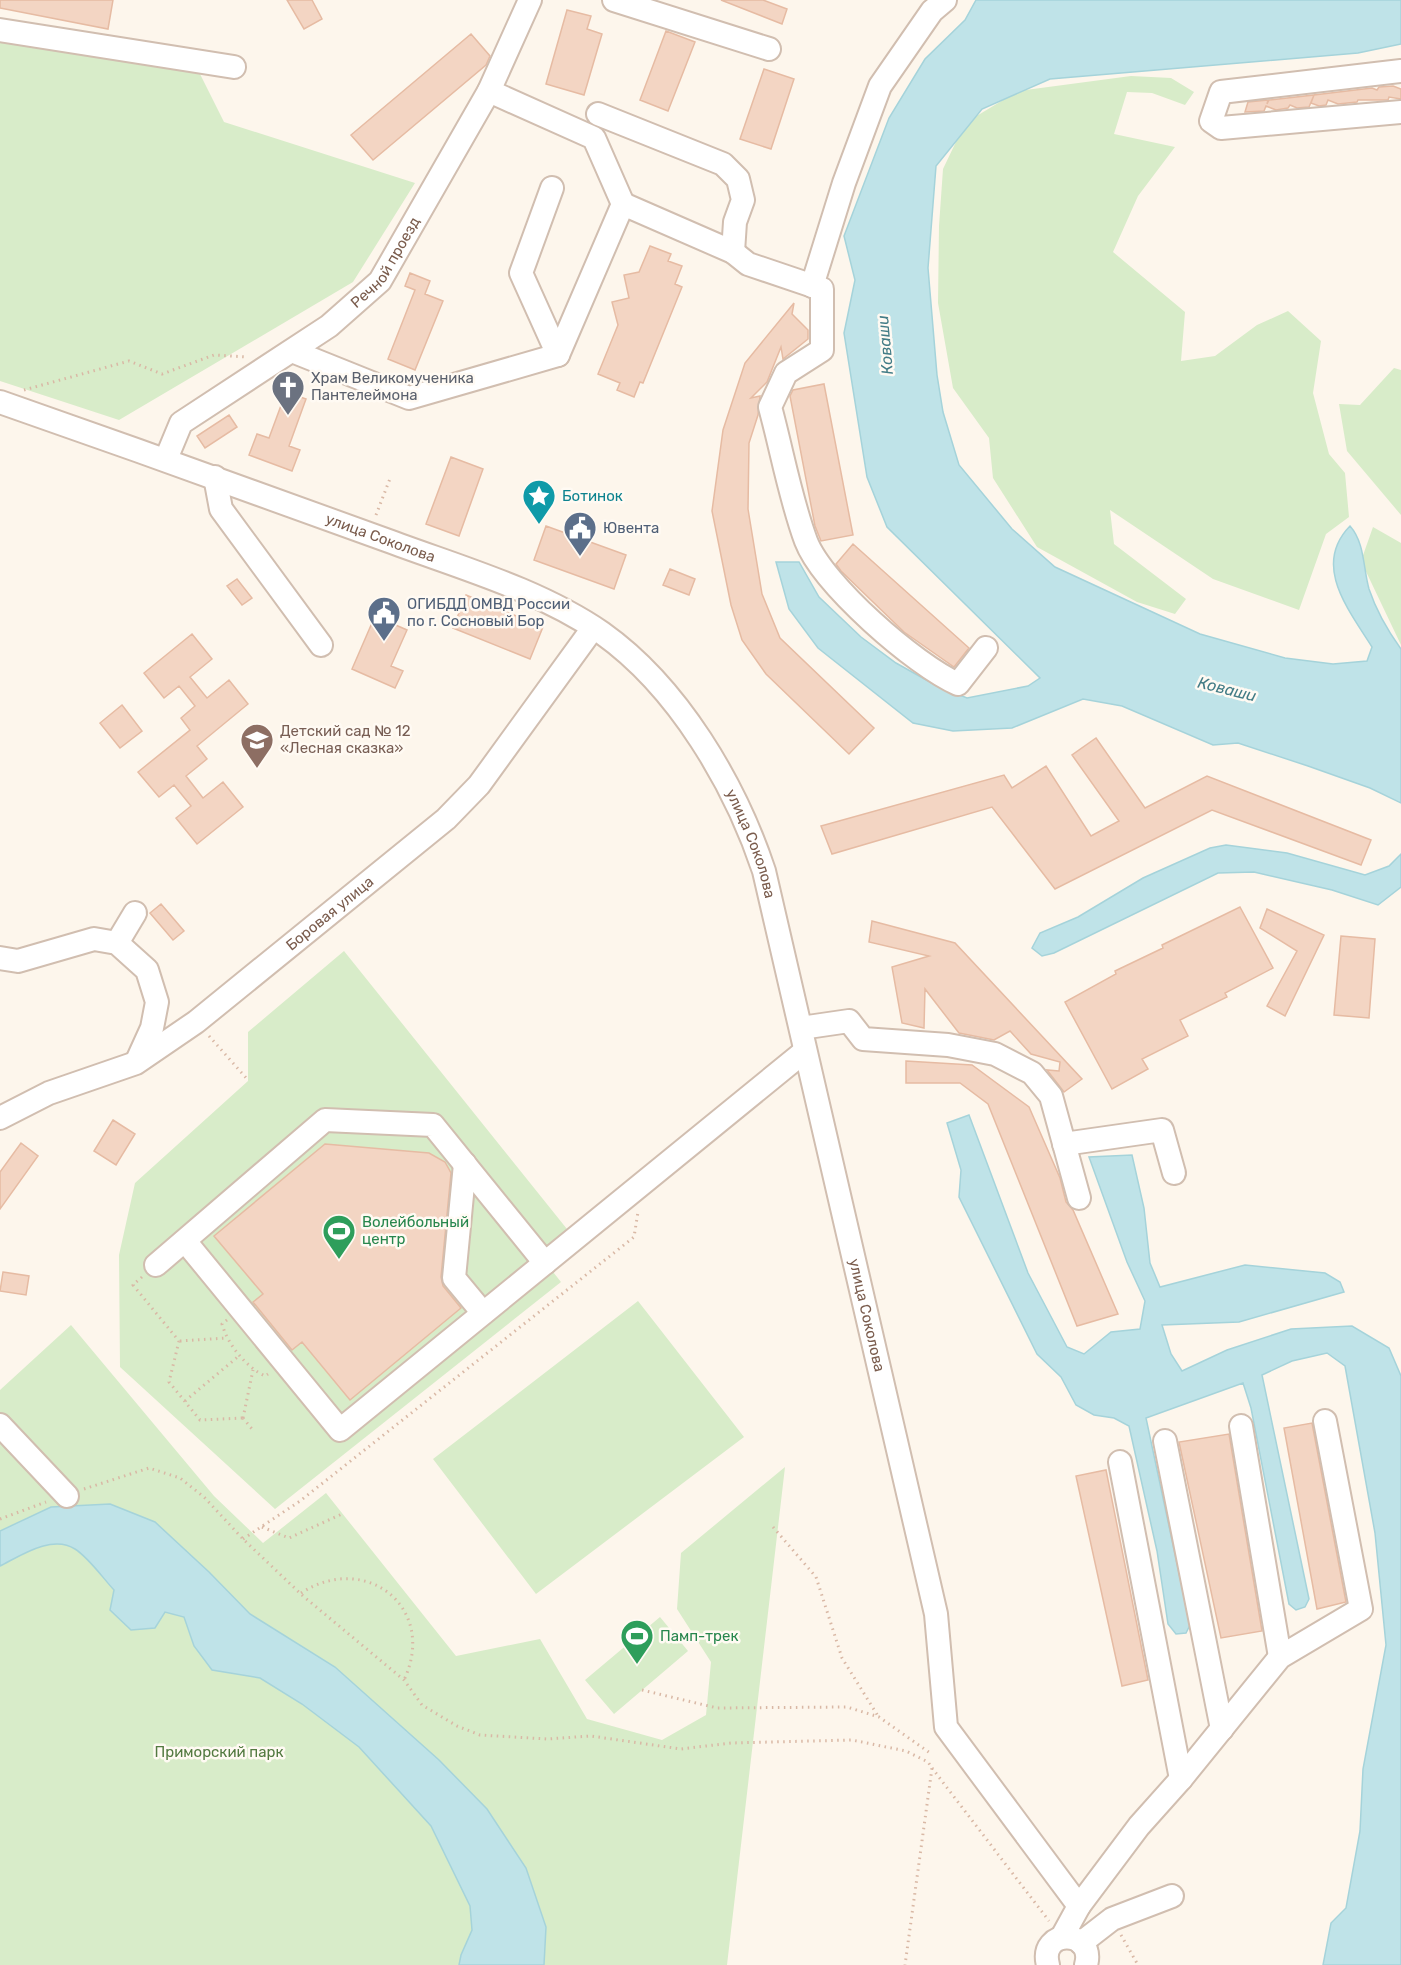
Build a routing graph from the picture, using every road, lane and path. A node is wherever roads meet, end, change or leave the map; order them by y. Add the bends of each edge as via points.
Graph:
1 (530, 0) edge
2 (614, 0) edge
3 (945, 0) edge
4 (0, 30) edge
5 (769, 48) dead end
6 (234, 67) dead end
7 (1401, 71) edge
8 (489, 91) junction
9 (1401, 112) edge
10 (598, 114) dead end
11 (552, 188) dead end
12 (623, 204) junction
13 (733, 252) junction
14 (812, 286) junction
15 (285, 355) junction
16 (558, 355) junction
17 (8, 397) edge
18 (166, 459) junction
19 (391, 476) dead end
20 (215, 477) junction
21 (376, 515) dead end
22 (593, 628) junction
23 (321, 645) dead end
24 (986, 648) dead end
25 (135, 914) dead end
26 (117, 943) junction
27 (0, 958) edge
28 (801, 1028) junction
29 (805, 1051) junction
30 (224, 1053) dead end
31 (136, 1063) junction
32 (248, 1080) dead end
33 (0, 1118) edge
34 (1064, 1144) junction
35 (465, 1164) junction
36 (1173, 1173) dead end
37 (642, 1184) junction
38 (1079, 1198) dead end
39 (184, 1241) junction
40 (545, 1263) junction
41 (156, 1265) joint
42 (483, 1313) junction
43 (222, 1324) dead end
44 (226, 1338) junction
45 (179, 1341) junction
46 (240, 1355) junction
47 (252, 1370) junction
48 (265, 1376) dead end
49 (184, 1401) junction
50 (243, 1418) junction
51 (1324, 1421) dead end
52 (0, 1425) edge
53 (1241, 1426) dead end
54 (252, 1429) dead end
55 (1165, 1441) dead end
56 (1120, 1462) dead end
57 (66, 1496) junction
58 (342, 1514) dead end
59 (0, 1519) edge
60 (262, 1527) junction
61 (773, 1527) dead end
62 (242, 1540) junction
63 (301, 1593) junction
64 (1280, 1657) junction
65 (404, 1680) junction
66 (642, 1690) dead end
67 (879, 1717) junction
68 (1222, 1729) junction
69 (930, 1753) dead end
70 (932, 1768) junction
71 (1181, 1779) junction
72 (1172, 1896) dead end
73 (1079, 1906) junction
74 (1072, 1940) junction
75 (1046, 1964) edge
76 (905, 1965) edge
77 (1086, 1965) edge

1 - 8 street, Речной проезд
2 - 5 street
3 - 14 street via 932,11 880,86
4 - 6 street
7 - 9 street via 1221,92 1211,121 1221,128
8 - 12 street via 594,138
8 - 15 street, Речной проезд via 380,281 329,326
10 - 13 street via 723,164 738,179 743,200 735,222
11 - 16 street via 521,273
12 - 13 street
12 - 16 street
13 - 14 street via 748,264
14 - 24 street via 822,289 822,350 786,373 770,407 807,543 843,596 936,674 958,684
15 - 16 street via 410,398
15 - 17 path via 214,355 162,374 129,361
15 - 18 street, Речной проезд via 181,423
17 - 18 street, улица Соколова
18 - 20 street, улица Соколова
19 - 21 path
20 - 22 street, улица Соколова via 545,600
20 - 23 street via 221,509
22 - 28 street, улица Соколова via 639,665 690,724 722,773 752,834 764,871
22 - 31 street, Боровая улица via 478,785 446,819 196,1022
25 - 26 street
26 - 27 street via 94,939 18,961
26 - 31 street via 147,970 157,1002 152,1028
28 - 29 street, улица Соколова
28 - 34 street via 849,1022 863,1039 948,1045 995,1054 1032,1073 1051,1096
29 - 37 street
29 - 73 street, улица Соколова via 936,1614 946,1727
30 - 32 path
31 - 33 street, Боровая улица via 49,1093
34 - 36 street via 1162,1130
34 - 38 street
35 - 39 street via 433,1125 325,1120
35 - 40 street
35 - 42 street via 454,1278
37 - 40 street
37 - 60 path via 634,1237 300,1502
39 - 41 street
39 - 42 street via 340,1430
40 - 42 street
41 - 45 path via 133,1284
43 - 44 path
44 - 45 path
44 - 46 path
45 - 49 path via 169,1382
46 - 47 path
46 - 49 path
47 - 48 path
47 - 50 path
49 - 50 path via 200,1420
50 - 54 path
51 - 64 street via 1361,1609
52 - 57 street
53 - 64 street
55 - 68 street
56 - 71 street
57 - 59 path
57 - 62 path via 149,1468 180,1478 204,1497
58 - 60 path via 290,1538
60 - 62 path
61 - 67 path via 816,1576 842,1658
62 - 63 path
63 - 65 path
63 - 65 path via 331,1578 354,1577 385,1589 401,1605 414,1642
64 - 68 street
65 - 70 path via 422,1705 480,1735 536,1739 591,1736 681,1749 730,1743 852,1740 906,1751
66 - 67 path via 717,1708 847,1707
67 - 69 path
68 - 71 street
70 - 74 path
70 - 76 path
71 - 73 street via 1139,1826
72 - 74 street via 1112,1919
73 - 74 street
74 - 75 street via 1047,1950
74 - 77 street via 1087,1955

